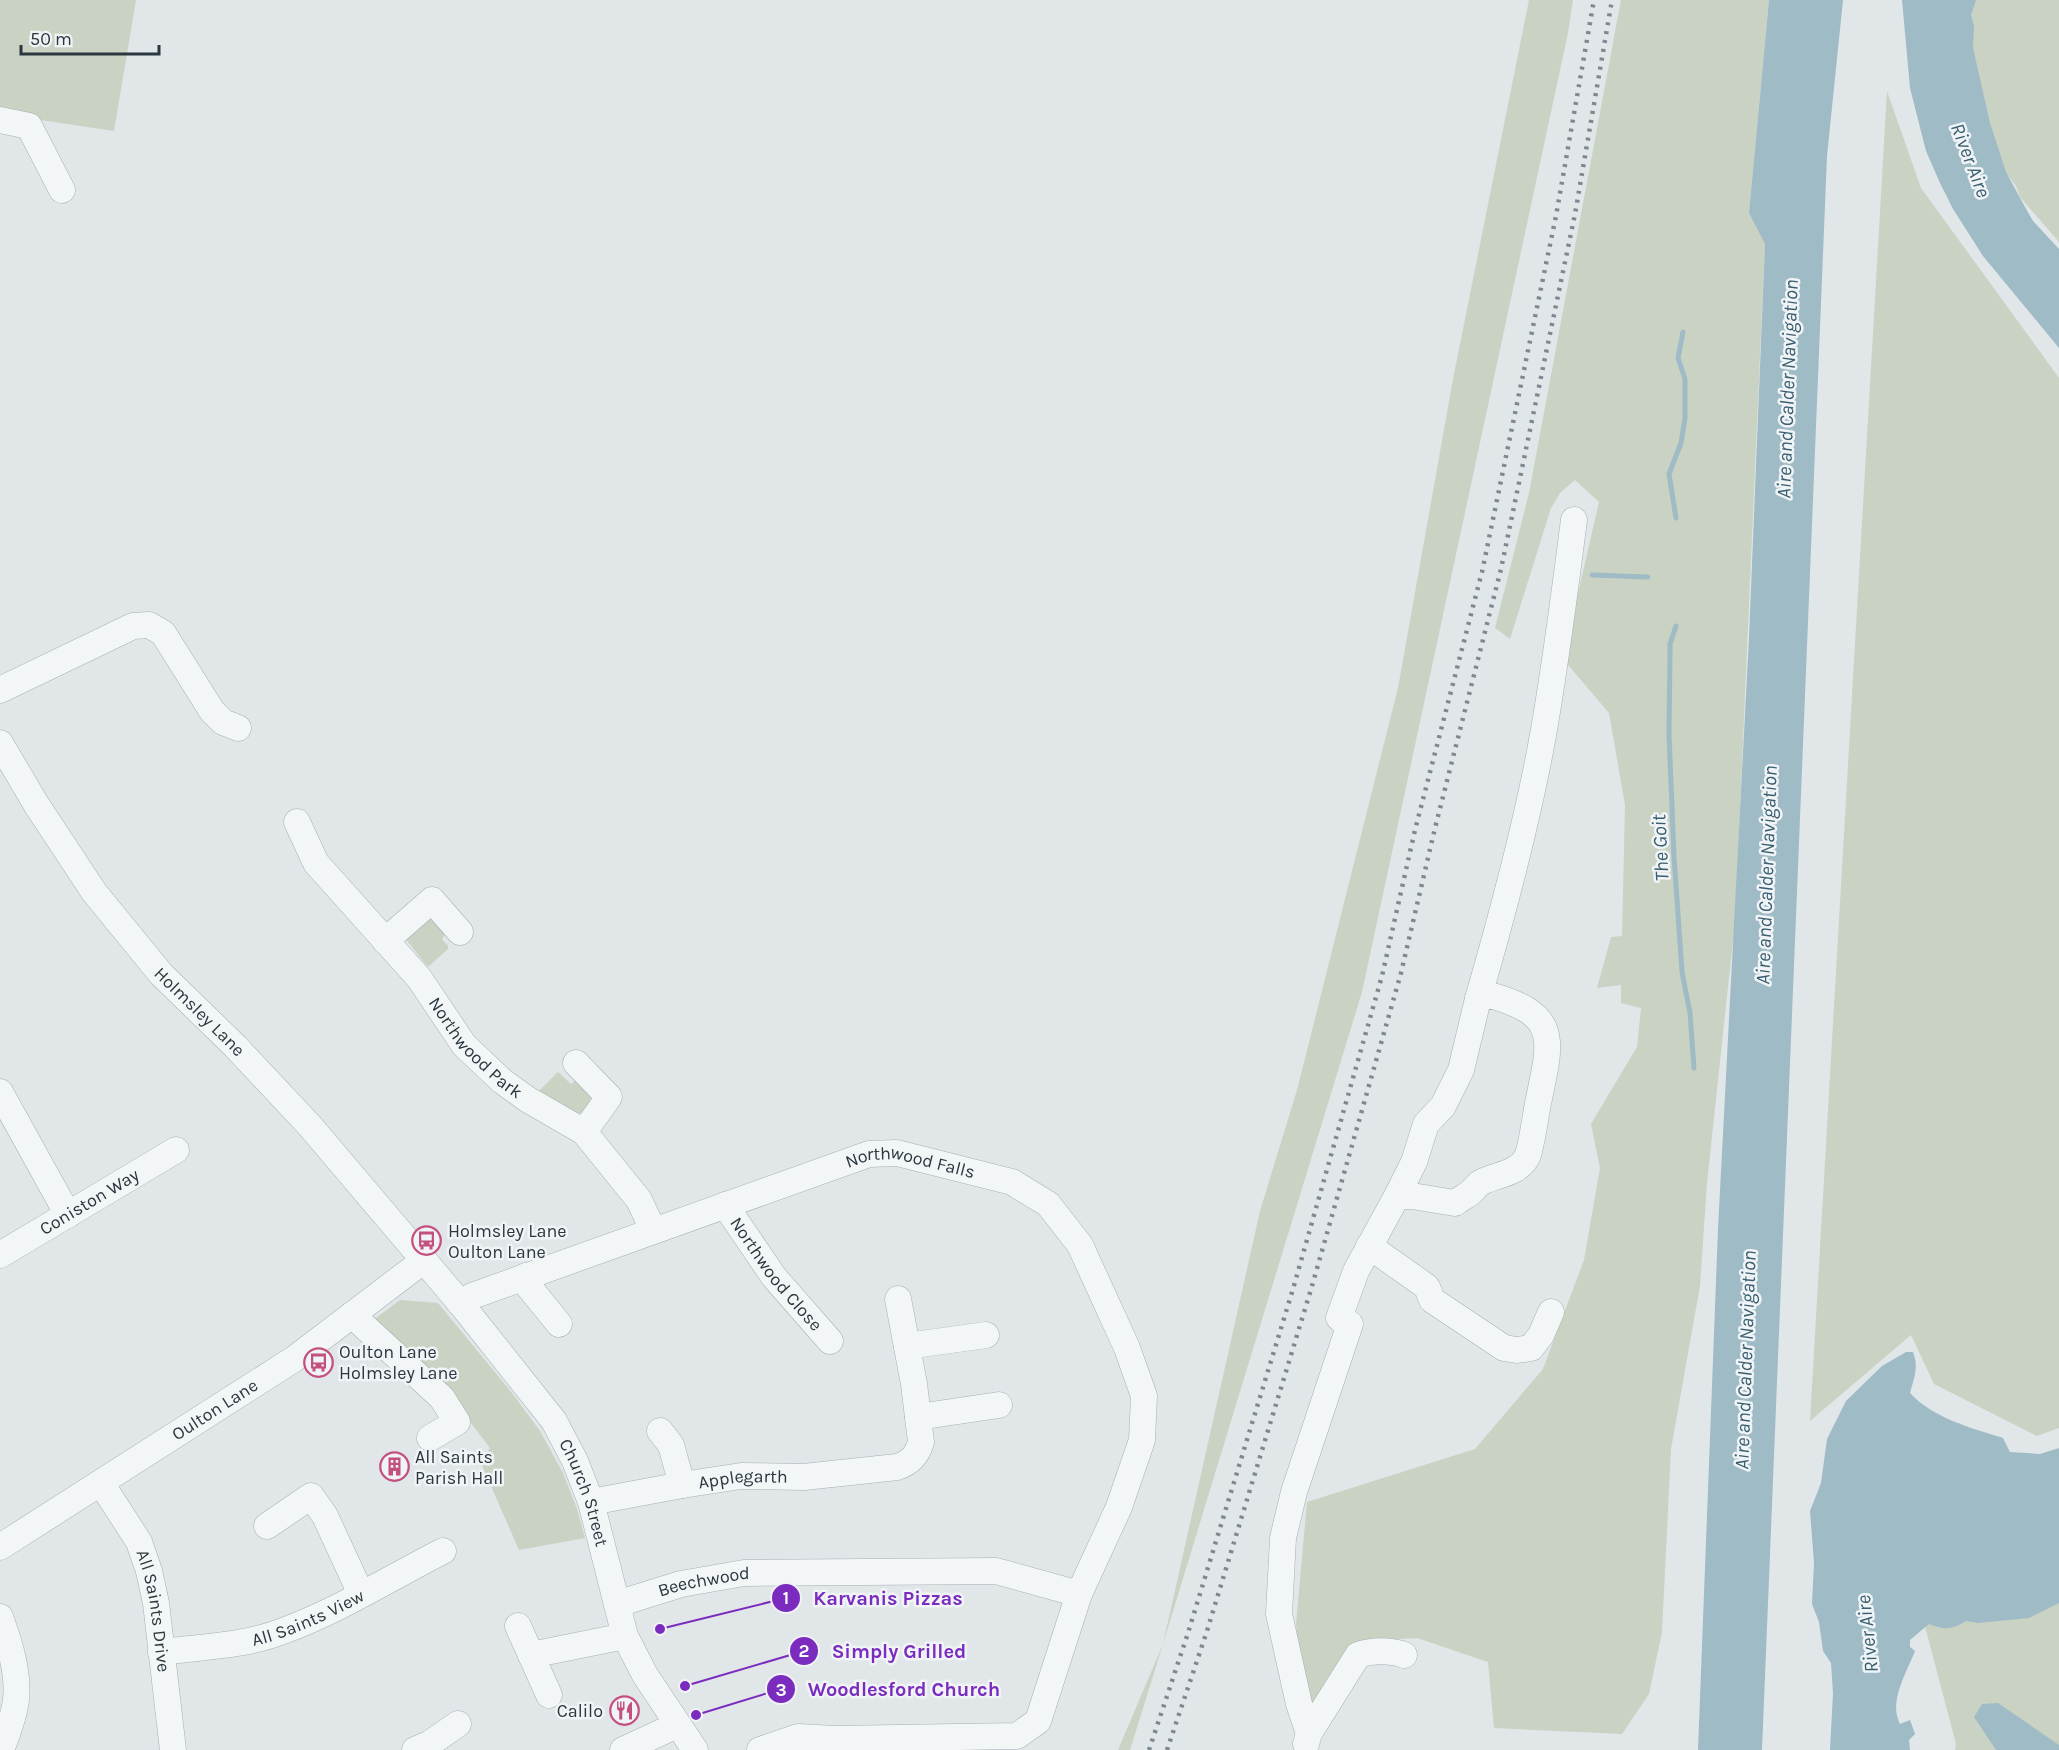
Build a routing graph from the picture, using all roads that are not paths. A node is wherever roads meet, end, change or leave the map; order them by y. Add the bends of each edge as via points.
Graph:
1 (0, 120) edge
2 (62, 190) dead end
3 (1574, 520) dead end
4 (0, 690) edge
5 (238, 728) dead end
6 (0, 743) edge
7 (297, 822) dead end
8 (460, 932) dead end
9 (385, 941) junction
10 (1478, 999) junction
11 (576, 1063) dead end
12 (0, 1092) edge
13 (584, 1132) junction
14 (176, 1150) dead end
15 (1397, 1196) junction
16 (725, 1205) junction
17 (68, 1215) junction
18 (653, 1230) junction
19 (1369, 1246) junction
20 (0, 1255) edge
21 (423, 1261) junction
22 (526, 1276) junction
23 (898, 1299) dead end
24 (461, 1304) junction
25 (1551, 1312) dead end
26 (352, 1315) junction
27 (559, 1324) dead end
28 (986, 1335) dead end
29 (830, 1341) dead end
30 (907, 1346) junction
31 (999, 1405) dead end
32 (918, 1417) junction
33 (660, 1431) dead end
34 (430, 1438) dead end
35 (101, 1483) junction
36 (682, 1485) junction
37 (591, 1502) junction
38 (267, 1526) dead end
39 (0, 1547) edge
40 (443, 1551) dead end
41 (361, 1594) junction
42 (1079, 1594) junction
43 (617, 1604) junction
44 (0, 1617) edge
45 (518, 1626) dead end
46 (626, 1636) junction
47 (161, 1652) junction
48 (531, 1655) junction
49 (1404, 1655) dead end
50 (549, 1695) dead end
51 (458, 1724) dead end
52 (677, 1725) junction
53 (1307, 1741) edge
54 (425, 1748) edge
55 (2, 1750) edge
56 (173, 1750) edge
57 (623, 1750) edge
58 (695, 1750) edge
59 (760, 1750) edge

1 - 2 street via 30,126
3 - 10 street via 1541,747 1510,887
4 - 5 street via 133,626 149,625 163,633 212,711 223,723
6 - 21 street, Holmsley Lane via 94,892 161,974 310,1126
7 - 9 street, Northwood Park via 315,863
8 - 9 street via 432,900
9 - 13 street, Northwood Park via 419,978 464,1045 502,1081
10 - 15 street via 1461,1070 1443,1106 1426,1124 1414,1162
10 - 15 street via 1486,994 1513,1001 1539,1018 1548,1039 1527,1157 1511,1172 1478,1184 1455,1203
11 - 13 street via 609,1097
12 - 17 street
13 - 18 street, Northwood Park via 639,1200
14 - 17 street, Coniston Way
15 - 19 street
16 - 18 street, Northwood Falls
16 - 29 street, Northwood Close via 774,1277
16 - 42 street, Northwood Falls via 869,1154 897,1153 1012,1182 1048,1204 1080,1245 1127,1348 1144,1396 1142,1440 1119,1507
17 - 20 street, Coniston Way
18 - 22 street, Northwood Falls
19 - 25 street via 1427,1287 1432,1300 1504,1348 1531,1348
19 - 53 street via 1339,1318 1350,1324 1294,1492 1283,1538 1280,1614
21 - 24 street, Church Street
21 - 26 street, Oulton Lane
22 - 24 street, Northwood Falls
22 - 27 street via 529,1287
23 - 30 street
24 - 37 street, Church Street via 554,1421
26 - 34 street via 442,1398 457,1422
26 - 35 street, Oulton Lane via 294,1359
28 - 30 street
30 - 32 street
31 - 32 street
32 - 36 street, Applegarth via 919,1451 897,1467 804,1477 741,1476
33 - 36 street via 671,1444
35 - 39 street, Oulton Lane
35 - 47 street, All Saints Drive via 139,1542 156,1603
36 - 37 street, Applegarth
37 - 43 street, Church Street
38 - 41 street via 311,1496 325,1516
40 - 41 street, All Saints View
41 - 47 street, All Saints View via 281,1632
42 - 43 street, Beechwood via 996,1571 744,1573 681,1584
42 - 59 street via 1038,1721 1017,1736 798,1737
43 - 46 street, Church Street
44 - 55 street via 14,1663 16,1686 13,1715
45 - 48 street
46 - 48 street
46 - 52 street, Church Street
47 - 56 street, All Saints Drive
48 - 50 street
49 - 53 street via 1358,1655
51 - 54 street
52 - 57 street
52 - 58 street, Church Street

